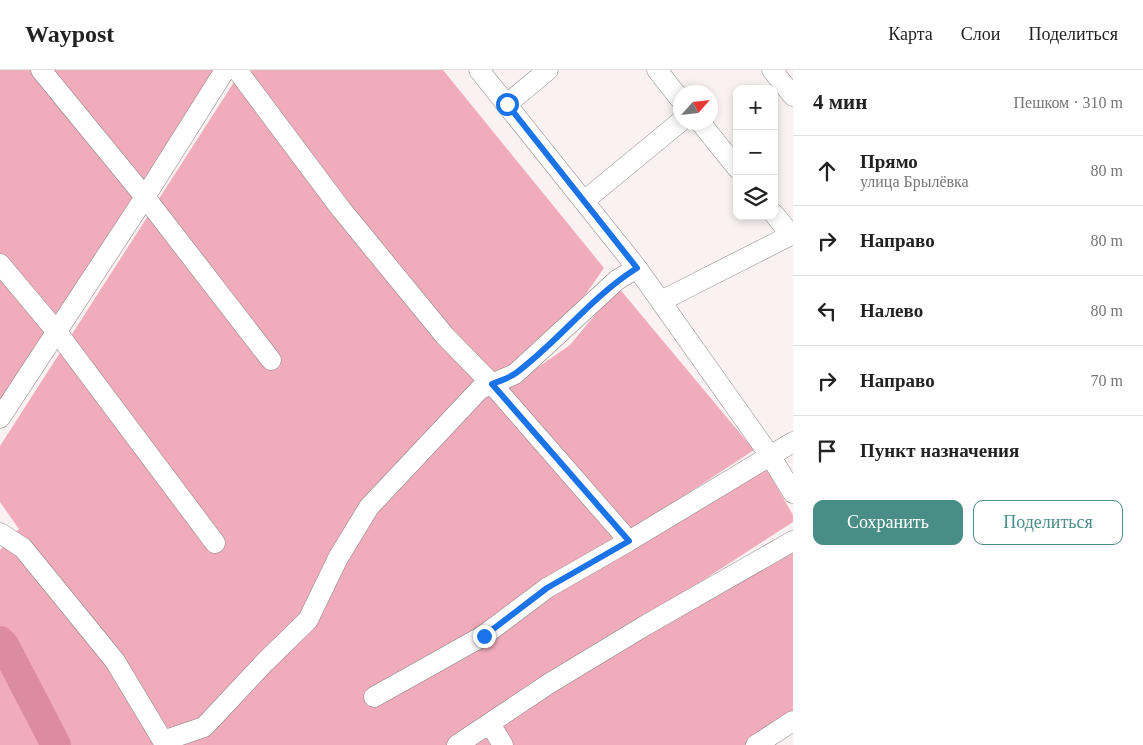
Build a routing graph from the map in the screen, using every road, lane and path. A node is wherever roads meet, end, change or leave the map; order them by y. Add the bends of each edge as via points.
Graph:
1 (41, 70) edge
2 (225, 70) edge
3 (237, 70) edge
4 (479, 70) edge
5 (548, 70) edge
6 (657, 70) edge
7 (772, 70) edge
8 (673, 90) edge
9 (793, 96) edge
10 (507, 104) junction
11 (673, 128) edge
12 (706, 130) edge
13 (733, 163) edge
14 (145, 197) junction
15 (584, 201) junction
16 (778, 219) edge
17 (792, 235) edge
18 (0, 264) edge
19 (637, 268) junction
20 (661, 301) junction
21 (57, 332) junction
22 (271, 360) dead end
23 (492, 384) junction
24 (0, 418) edge
25 (793, 442) edge
26 (771, 456) junction
27 (793, 493) edge
28 (0, 533) edge
29 (629, 541) junction
30 (793, 541) edge
31 (215, 543) dead end
32 (374, 697) dead end
33 (793, 721) edge
34 (490, 724) junction
35 (457, 745) edge
36 (503, 745) edge
37 (756, 745) edge

1 - 14 street
2 - 14 street
3 - 23 street via 341,208 445,336
4 - 10 street
5 - 10 street
6 - 8 street
7 - 9 street
10 - 15 street
11 - 15 street
12 - 13 street
14 - 21 street
14 - 22 street
15 - 19 street
16 - 17 street
17 - 20 street
18 - 21 street
19 - 20 street
19 - 23 street via 617,280 515,374
20 - 26 street
21 - 24 street
21 - 31 street
23 - 28 street via 480,389 370,507 338,558 308,620 204,727 163,741 115,661 23,548
23 - 29 street
25 - 26 street
26 - 27 street
26 - 29 street
29 - 32 street via 547,588 484,636
30 - 34 street via 565,673
33 - 37 street
34 - 35 street
34 - 36 street

